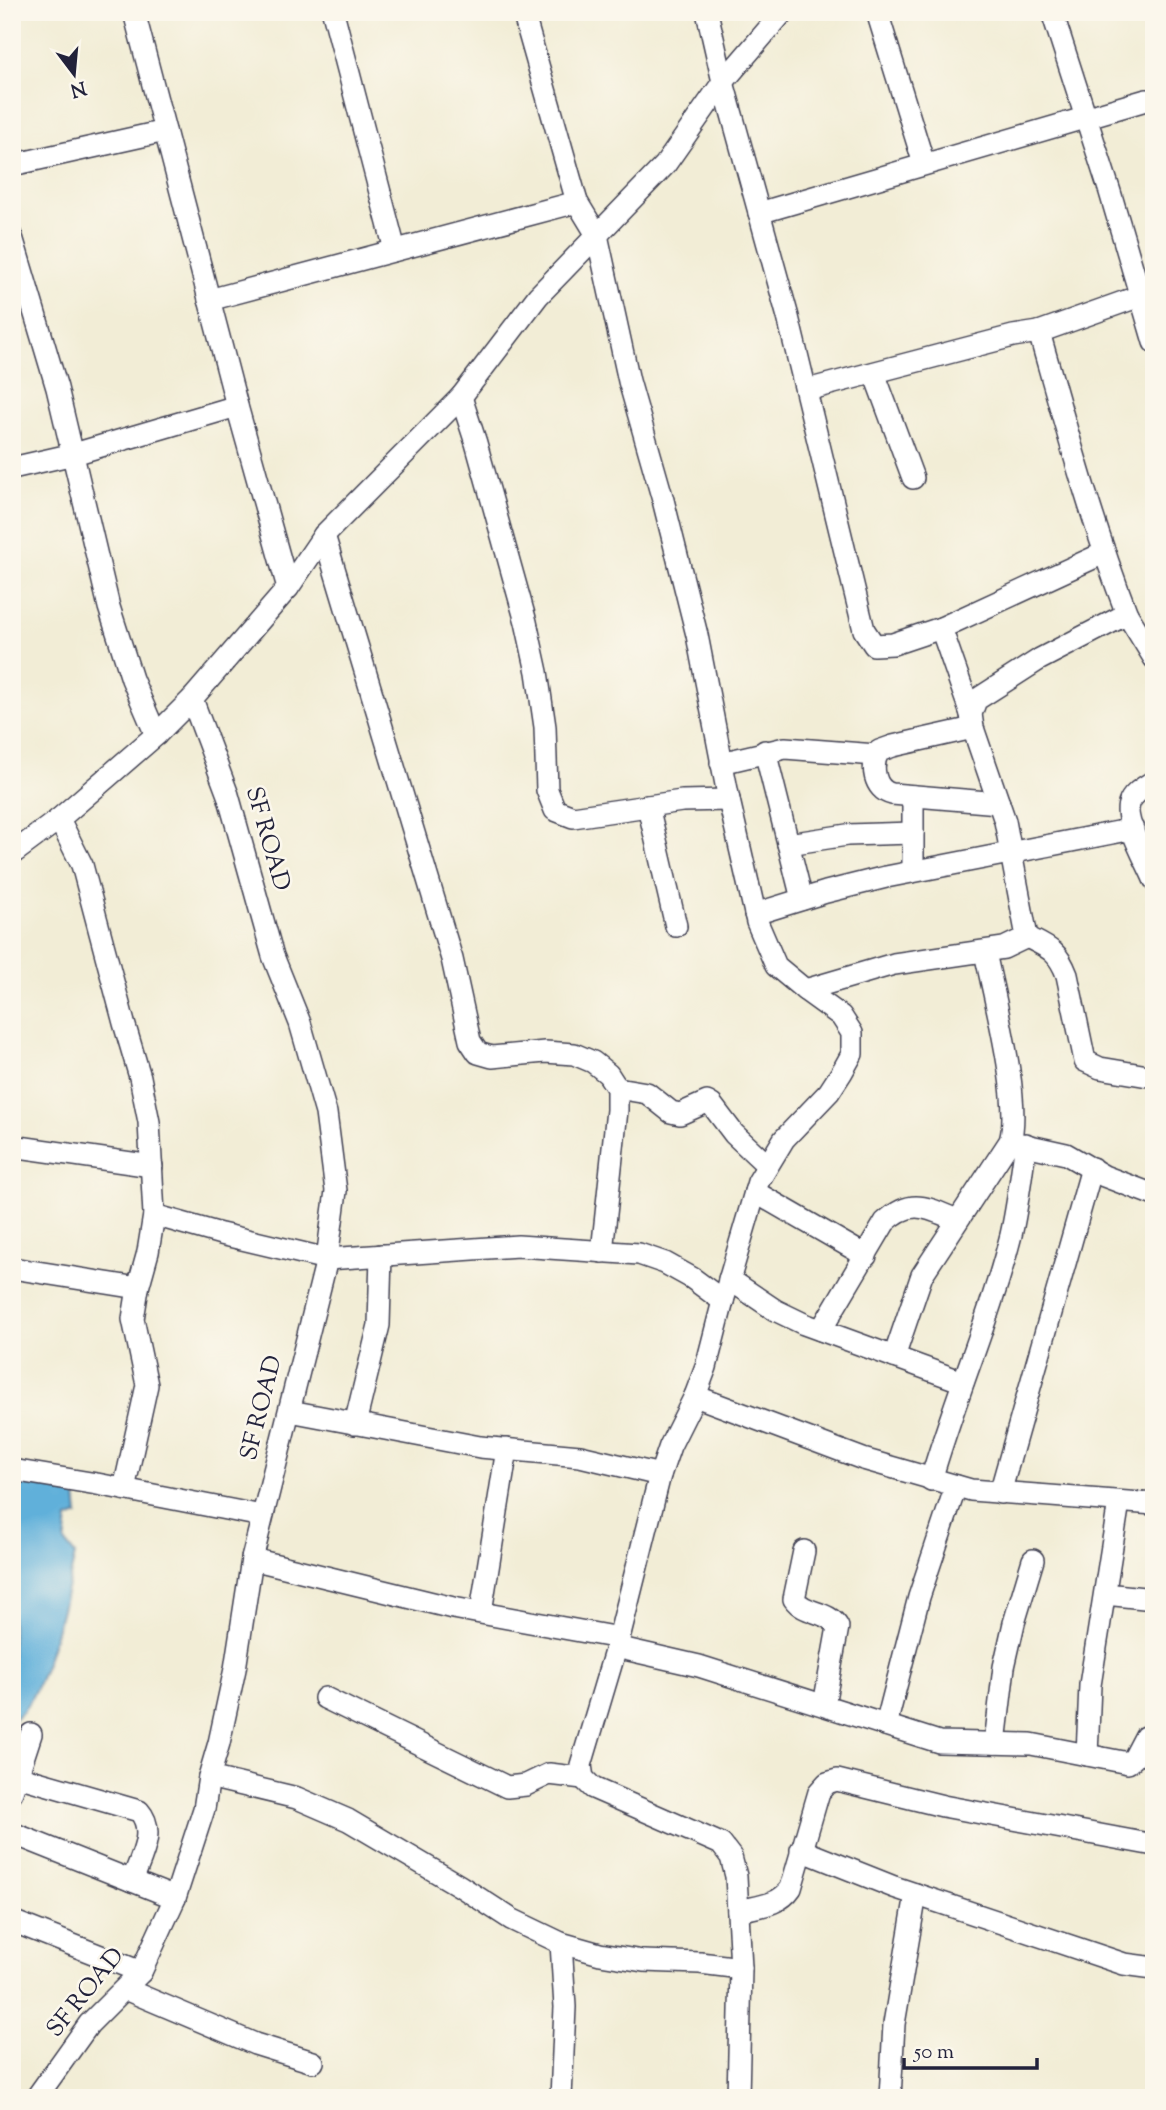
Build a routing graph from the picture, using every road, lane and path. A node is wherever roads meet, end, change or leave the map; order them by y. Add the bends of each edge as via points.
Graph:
1 (134, 12) edge
2 (333, 12) edge
3 (523, 12) edge
4 (707, 12) edge
5 (783, 12) edge
6 (877, 12) edge
7 (1052, 12) edge
8 (723, 82) junction
9 (1154, 100) edge
10 (1085, 120) junction
11 (165, 131) junction
12 (924, 164) junction
13 (12, 165) edge
14 (577, 202) junction
15 (759, 213) junction
16 (597, 235) junction
17 (12, 237) edge
18 (396, 250) junction
19 (1140, 296) junction
20 (209, 300) junction
21 (1039, 332) junction
22 (1154, 342) edge
23 (874, 373) junction
24 (807, 390) junction
25 (461, 397) junction
26 (237, 406) junction
27 (74, 454) junction
28 (12, 468) edge
29 (913, 478) dead end
30 (324, 536) junction
31 (1104, 553) junction
32 (288, 588) junction
33 (1127, 614) junction
34 (941, 628) junction
35 (1154, 657) edge
36 (192, 699) junction
37 (972, 721) junction
38 (156, 735) junction
39 (765, 751) junction
40 (876, 755) junction
41 (721, 763) junction
42 (1154, 781) edge
43 (913, 796) junction
44 (729, 800) junction
45 (999, 803) junction
46 (648, 806) junction
47 (59, 819) junction
48 (1133, 828) junction
49 (913, 834) junction
50 (788, 844) junction
51 (15, 846) edge
52 (1011, 851) junction
53 (913, 871) junction
54 (1154, 879) edge
55 (802, 900) junction
56 (755, 914) junction
57 (676, 926) dead end
58 (1027, 937) junction
59 (985, 952) junction
60 (805, 990) junction
61 (1154, 1077) edge
62 (617, 1088) junction
63 (1018, 1143) junction
64 (12, 1146) edge
65 (767, 1165) junction
66 (152, 1166) junction
67 (1092, 1168) junction
68 (755, 1192) junction
69 (1154, 1195) edge
70 (154, 1215) junction
71 (957, 1220) junction
72 (601, 1252) junction
73 (381, 1255) junction
74 (866, 1256) junction
75 (327, 1259) junction
76 (12, 1268) edge
77 (729, 1279) junction
78 (138, 1288) junction
79 (723, 1301) junction
80 (821, 1331) junction
81 (894, 1357) junction
82 (963, 1382) junction
83 (695, 1396) junction
84 (290, 1411) junction
85 (355, 1424) junction
86 (507, 1449) junction
87 (12, 1470) edge
88 (660, 1475) junction
89 (932, 1480) junction
90 (956, 1486) junction
91 (124, 1489) junction
92 (1000, 1493) junction
93 (1119, 1502) junction
94 (1154, 1504) edge
95 (262, 1516) junction
96 (804, 1551) dead end
97 (252, 1559) junction
98 (1033, 1560) dead end
99 (1105, 1594) junction
100 (1154, 1600) edge
101 (481, 1612) junction
102 (617, 1643) junction
103 (325, 1698) dead end
104 (824, 1705) junction
105 (886, 1725) junction
106 (31, 1734) dead end
107 (1154, 1734) edge
108 (995, 1743) junction
109 (1087, 1755) junction
110 (209, 1777) junction
111 (583, 1778) junction
112 (15, 1784) edge
113 (12, 1833) edge
114 (1154, 1845) edge
115 (801, 1850) junction
116 (132, 1881) junction
117 (916, 1894) junction
118 (175, 1898) junction
119 (738, 1911) junction
120 (12, 1921) edge
121 (561, 1943) junction
122 (741, 1968) junction
123 (1154, 1968) edge
124 (141, 1972) junction
125 (125, 1989) junction
126 (313, 2062) dead end
127 (36, 2098) edge
128 (561, 2098) edge
129 (738, 2098) edge
130 (890, 2098) edge

1 - 11 street
2 - 18 street
3 - 14 street
4 - 8 street
5 - 8 street
6 - 12 street
7 - 10 street
8 - 15 street
8 - 16 street via 665,165
9 - 10 street
10 - 12 street
10 - 19 street
11 - 13 street
11 - 20 street
12 - 15 street
14 - 16 street
14 - 18 street
15 - 24 street
16 - 25 street via 538,296
16 - 41 street via 629,382 697,635
17 - 27 street
18 - 20 street
19 - 21 street
19 - 22 street
20 - 26 street
21 - 23 street
21 - 31 street
23 - 24 street
23 - 29 street
24 - 34 street via 864,630 874,645 893,644
25 - 30 street
25 - 46 street via 526,622 545,727 547,790 555,810 573,817
26 - 27 street
26 - 32 street
27 - 28 street
27 - 38 street via 109,607
30 - 32 street
30 - 62 street via 452,959 470,1041 478,1053 492,1058 573,1054 593,1062
31 - 33 street
31 - 34 street
32 - 36 street
33 - 35 street
33 - 37 street via 976,700
34 - 37 street
36 - 38 street
36 - 75 street, SF ROAD via 228,795 273,956 300,1023 326,1113 336,1191
37 - 40 street
37 - 45 street
38 - 47 street
39 - 40 street via 785,748
39 - 41 street
39 - 50 street
40 - 43 street via 880,789
41 - 44 street
42 - 48 street via 1132,796 1128,806
43 - 45 street
43 - 49 street
44 - 46 street
44 - 56 street
45 - 52 street
46 - 57 street
47 - 51 street
47 - 66 street via 82,865 140,1077
48 - 52 street
48 - 54 street
49 - 50 street via 847,835
49 - 53 street
50 - 55 street
52 - 53 street
52 - 58 street
53 - 55 street
55 - 56 street
56 - 60 street via 776,965
58 - 59 street
58 - 61 street via 1055,952 1063,964 1085,1061
59 - 60 street via 894,964
59 - 63 street
60 - 65 street via 841,1016 852,1033 852,1054 829,1092 784,1139
62 - 65 street via 647,1093 680,1114 707,1102
62 - 72 street
63 - 67 street via 1066,1154
63 - 71 street
63 - 82 street via 1012,1232
64 - 66 street
65 - 68 street
66 - 70 street
67 - 69 street
67 - 92 street
68 - 74 street
68 - 77 street
70 - 75 street
70 - 78 street
71 - 74 street via 926,1208 905,1208 885,1222
71 - 81 street via 922,1275
72 - 73 street via 518,1246
72 - 79 street via 639,1254 665,1263
73 - 75 street
73 - 85 street via 379,1325
74 - 80 street
75 - 84 street, SF ROAD
76 - 78 street
77 - 79 street
77 - 80 street via 775,1310
78 - 91 street via 133,1319 147,1385
79 - 83 street
80 - 81 street
81 - 82 street
82 - 89 street
83 - 88 street
83 - 89 street
84 - 85 street
84 - 95 street, SF ROAD
85 - 86 street
86 - 88 street via 580,1455
86 - 101 street
87 - 91 street
88 - 102 street
89 - 90 street
90 - 92 street
90 - 105 street via 919,1597
91 - 95 street
92 - 93 street
93 - 94 street
93 - 99 street
95 - 97 street, SF ROAD
96 - 104 street via 794,1600 834,1619 838,1627
97 - 101 street
97 - 110 street, SF ROAD via 234,1669
98 - 108 street via 1004,1667
99 - 100 street
99 - 109 street via 1090,1685
101 - 102 street
102 - 104 street
102 - 111 street via 585,1745
103 - 111 street via 507,1787 526,1785 549,1774
104 - 105 street
105 - 108 street via 939,1742
106 - 112 street
107 - 109 street via 1145,1737 1128,1763
108 - 109 street via 1031,1744
110 - 118 street, SF ROAD via 204,1809
110 - 121 street via 297,1798 348,1820 511,1919
111 - 119 street via 593,1788 721,1844 731,1857 736,1876
112 - 116 street via 139,1811 146,1819 147,1831
113 - 116 street
114 - 115 street via 943,1806 837,1780 819,1792
115 - 117 street
115 - 119 street via 785,1897
116 - 118 street
117 - 123 street via 1124,1964
117 - 130 street via 894,2024
118 - 124 street, SF ROAD
119 - 122 street
120 - 124 street
121 - 122 street via 643,1961
121 - 128 street via 565,2007
122 - 129 street
124 - 125 street, SF ROAD
125 - 126 street via 255,2044
125 - 127 street, SF ROAD via 89,2024

